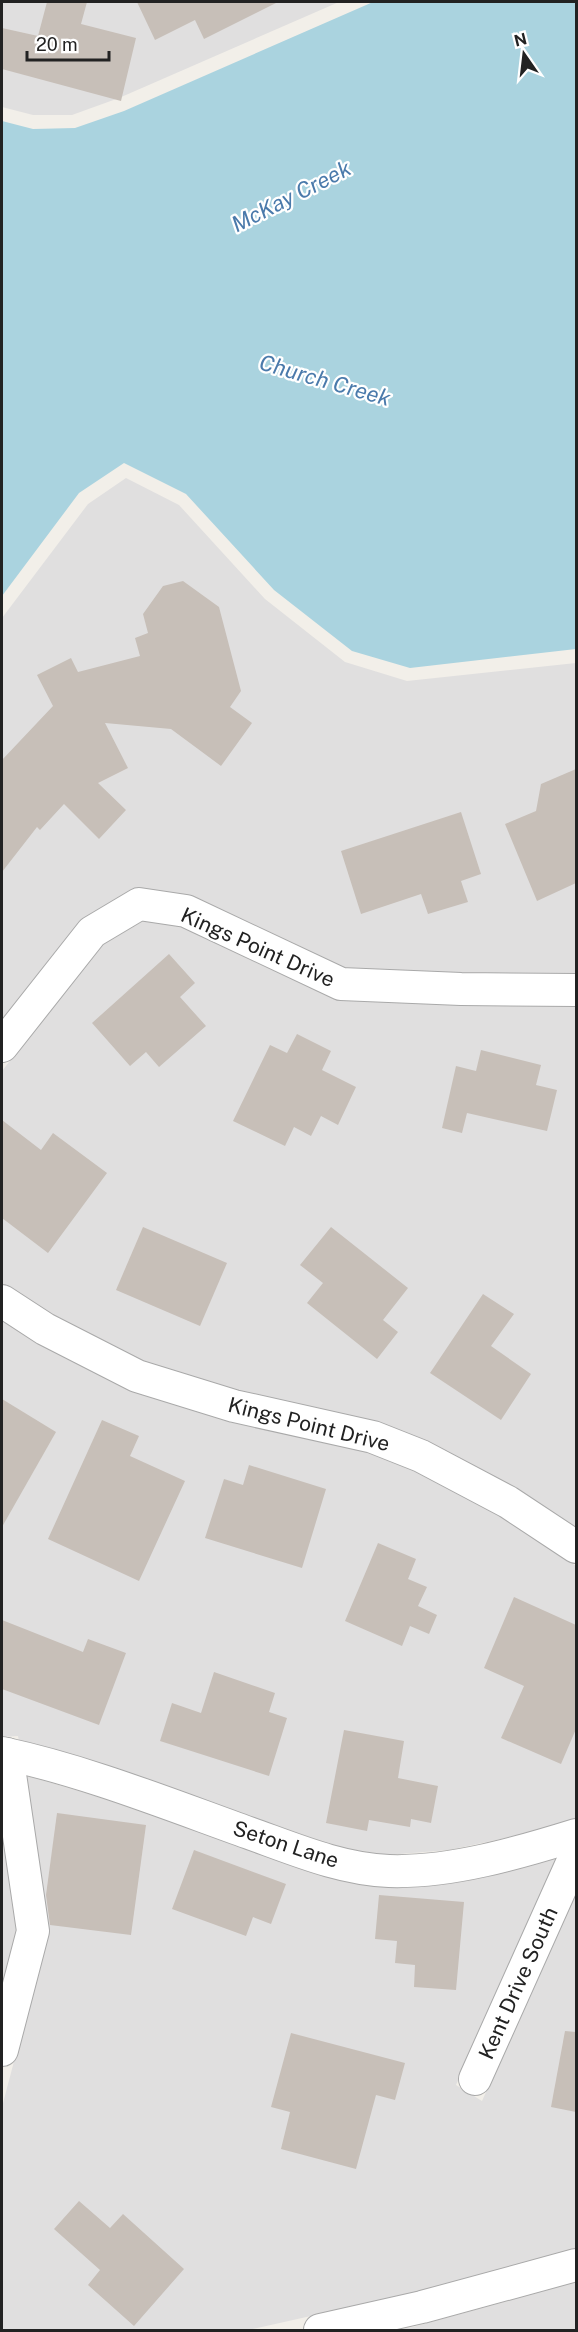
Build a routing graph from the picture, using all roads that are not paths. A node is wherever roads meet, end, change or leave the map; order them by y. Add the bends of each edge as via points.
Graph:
1 (576, 990) edge
2 (2, 1046) edge
3 (2, 1301) edge
4 (576, 1547) edge
5 (4, 1753) edge
6 (576, 1835) edge
7 (576, 1854) edge
8 (2, 2050) edge
9 (475, 2079) dead end
10 (576, 2265) edge
11 (320, 2331) edge

1 - 2 street, Kings Point Drive via 341,984 186,911 139,904 92,932
3 - 4 street, Kings Point Drive via 45,1329 137,1376 234,1406 373,1437 421,1456 508,1502
5 - 6 street, Seton Lane via 103,1782 335,1863 413,1870 452,1866
5 - 8 street via 33,1931
7 - 9 street, Kent Drive South
10 - 11 street

